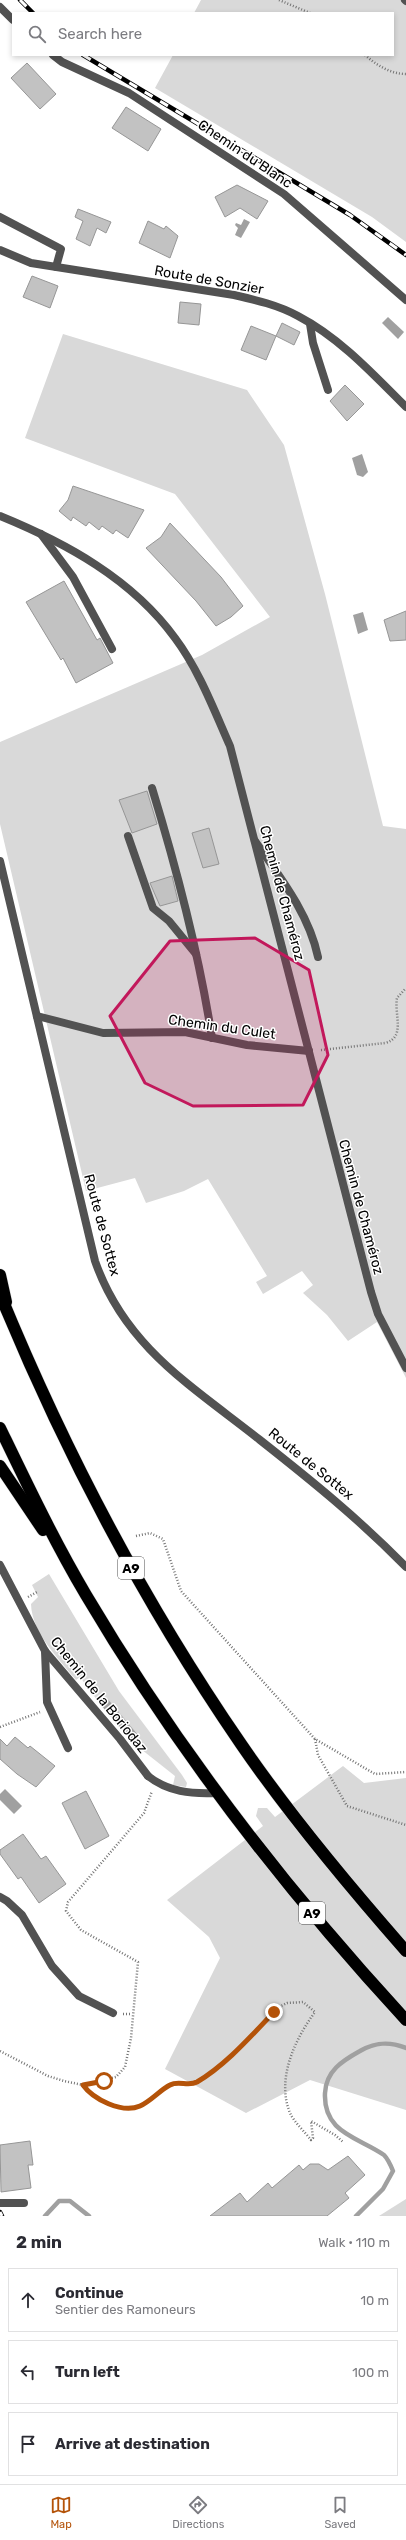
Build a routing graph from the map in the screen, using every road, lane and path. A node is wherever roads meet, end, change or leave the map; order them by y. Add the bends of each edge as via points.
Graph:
1 (280, 0) edge
2 (0, 8) edge
3 (308, 12) edge
4 (12, 19) edge
5 (54, 56) edge
6 (366, 56) edge
7 (406, 74) edge
8 (0, 217) edge
9 (0, 250) edge
10 (56, 267) junction
11 (406, 300) edge
12 (310, 324) junction
13 (328, 390) dead end
14 (406, 407) edge
15 (0, 516) edge
16 (41, 534) junction
17 (112, 649) dead end
18 (152, 788) dead end
19 (128, 836) dead end
20 (253, 838) junction
21 (0, 861) edge
22 (196, 954) junction
23 (318, 957) dead end
24 (406, 988) edge
25 (37, 1016) junction
26 (212, 1038) junction
27 (309, 1051) junction
28 (0, 1275) edge
29 (0, 1294) edge
30 (9, 1317) junction
31 (406, 1368) edge
32 (0, 1428) edge
33 (0, 1466) edge
34 (136, 1536) dead end
35 (0, 1565) edge
36 (406, 1567) edge
37 (85, 1593) junction
38 (45, 1651) junction
39 (50, 1709) junction
40 (0, 1727) edge
41 (315, 1739) junction
42 (68, 1748) dead end
43 (406, 1772) edge
44 (153, 1794) dead end
45 (219, 1797) junction
46 (406, 1825) edge
47 (0, 1897) edge
48 (406, 1951) edge
49 (113, 2013) dead end
50 (406, 2020) edge
51 (0, 2051) edge
52 (83, 2085) junction
53 (343, 2142) dead end
54 (0, 2203) edge
55 (24, 2203) dead end

1 - 3 path
2 - 4 street
5 - 11 street, Chemin du Blanc via 129,93 284,194
6 - 7 path via 380,66 398,74
8 - 10 street via 61,249
9 - 10 street, Route de Sonzier via 31,264
10 - 12 street, Route de Sonzier via 234,295 267,303
12 - 13 street via 313,343
12 - 14 street, Route de Sonzier via 351,353
15 - 16 street, Chemin de Chaméroz
16 - 17 street via 73,577
16 - 20 street, Chemin de Chaméroz via 103,569 141,598 176,638 203,686 230,746
18 - 22 street via 182,886
19 - 22 street via 153,908 169,921
20 - 23 street via 313,934
20 - 27 street, Chemin de Chaméroz
21 - 25 street, Route de Sottex
22 - 26 street
24 - 27 path via 396,998 398,1030 390,1042
25 - 26 street, Chemin du Culet via 103,1033 185,1032
25 - 36 street, Route de Sottex via 95,1261 102,1281 125,1323 158,1359 354,1515
26 - 27 street, Chemin du Culet via 247,1045
27 - 31 street, Chemin de Chaméroz via 332,1149 371,1292 378,1314
28 - 30 highway
29 - 30 highway, A9
30 - 48 highway, A9 via 69,1450 129,1564 189,1665 241,1744 298,1822
32 - 37 highway, A9
33 - 37 highway
34 - 41 path via 150,1533 163,1539 174,1577 181,1591
35 - 38 street, Chemin de la Boriodaz
37 - 45 highway, A9 via 166,1723
38 - 39 street
38 - 45 street, Chemin de la Boriodaz via 148,1776 166,1788
39 - 40 path
39 - 42 street
41 - 43 path via 375,1774
41 - 46 path via 318,1755 347,1806
44 - 52 path via 144,1813 68,1902 66,1912 81,1930 138,1962 131,2038 125,2067 116,2077
45 - 50 highway, A9 via 311,1912
47 - 49 street via 22,1915 52,1966 79,1996
51 - 52 path via 48,2076
52 - 53 path via 88,2093 102,2101 124,2108 140,2106 170,2085 196,2082 222,2063 279,2007 287,2003 303,2002 315,2012 300,2036 284,2082 290,2112 311,2140 311,2121
54 - 55 street

